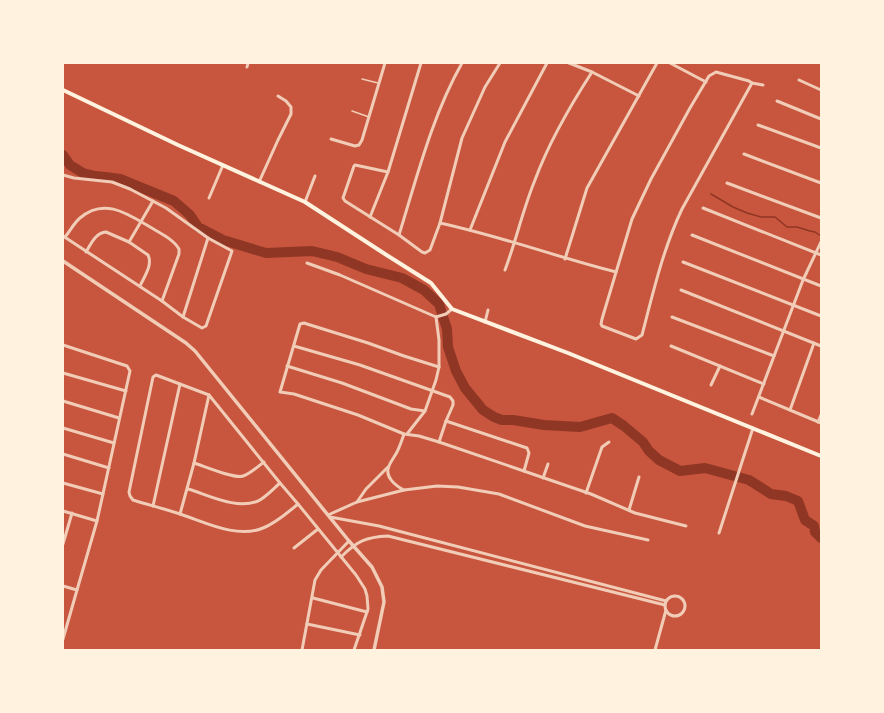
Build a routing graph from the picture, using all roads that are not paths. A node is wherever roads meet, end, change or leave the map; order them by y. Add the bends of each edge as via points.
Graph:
1 (385, 63) edge
2 (421, 63) edge
3 (462, 63) edge
4 (500, 63) edge
5 (547, 63) edge
6 (569, 63) edge
7 (657, 63) edge
8 (670, 63) edge
9 (592, 72) junction
10 (362, 79) dead end
11 (799, 80) dead end
12 (706, 82) junction
13 (379, 83) junction
14 (752, 83) junction
15 (763, 85) dead end
16 (63, 90) edge
17 (821, 90) edge
18 (278, 96) dead end
19 (639, 96) junction
20 (777, 100) dead end
21 (352, 111) dead end
22 (369, 116) junction
23 (821, 118) edge
24 (758, 125) dead end
25 (331, 139) dead end
26 (821, 148) edge
27 (744, 154) dead end
28 (223, 165) junction
29 (388, 172) junction
30 (63, 175) edge
31 (315, 176) dead end
32 (260, 182) junction
33 (727, 183) dead end
34 (821, 183) edge
35 (209, 198) dead end
36 (153, 201) junction
37 (305, 202) junction
38 (703, 208) dead end
39 (370, 217) junction
40 (821, 218) edge
41 (142, 222) junction
42 (440, 223) junction
43 (470, 230) junction
44 (398, 235) junction
45 (692, 235) dead end
46 (64, 237) edge
47 (208, 238) junction
48 (129, 242) junction
49 (821, 242) edge
50 (515, 243) junction
51 (86, 252) junction
52 (815, 253) junction
53 (821, 255) edge
54 (565, 259) junction
55 (63, 261) edge
56 (683, 262) dead end
57 (307, 263) dead end
58 (506, 270) dead end
59 (616, 272) junction
60 (803, 280) junction
61 (140, 286) junction
62 (821, 286) edge
63 (681, 290) dead end
64 (162, 301) junction
65 (794, 305) junction
66 (452, 309) junction
67 (488, 310) dead end
68 (821, 316) edge
69 (183, 317) junction
70 (437, 317) junction
71 (672, 317) dead end
72 (485, 322) junction
73 (784, 331) junction
74 (814, 343) junction
75 (63, 344) edge
76 (294, 346) junction
77 (671, 346) dead end
78 (821, 346) edge
79 (774, 356) junction
80 (287, 366) junction
81 (720, 366) junction
82 (439, 367) junction
83 (63, 373) edge
84 (180, 384) junction
85 (764, 384) junction
86 (711, 385) dead end
87 (126, 391) junction
88 (433, 391) junction
89 (209, 395) junction
90 (759, 396) junction
91 (63, 401) edge
92 (790, 410) junction
93 (425, 411) junction
94 (752, 414) dead end
95 (821, 415) edge
96 (120, 418) junction
97 (446, 421) junction
98 (820, 422) edge
99 (63, 428) edge
100 (753, 428) junction
101 (405, 434) junction
102 (440, 442) junction
103 (610, 442) dead end
104 (114, 443) junction
105 (63, 454) edge
106 (821, 456) edge
107 (264, 462) junction
108 (194, 463) junction
109 (548, 464) dead end
110 (388, 467) junction
111 (109, 468) junction
112 (524, 471) junction
113 (639, 477) dead end
114 (543, 478) junction
115 (63, 483) edge
116 (280, 483) junction
117 (188, 489) junction
118 (404, 490) junction
119 (586, 493) junction
120 (103, 494) junction
121 (357, 502) junction
122 (298, 504) junction
123 (153, 506) junction
124 (629, 510) junction
125 (63, 511) edge
126 (72, 513) junction
127 (180, 514) junction
128 (329, 516) junction
129 (97, 521) junction
130 (686, 526) dead end
131 (318, 529) junction
132 (719, 533) dead end
133 (648, 540) dead end
134 (350, 541) junction
135 (63, 544) edge
136 (353, 545) junction
137 (294, 548) dead end
138 (337, 553) junction
139 (340, 557) junction
140 (63, 586) edge
141 (77, 590) junction
142 (312, 598) junction
143 (666, 601) junction
144 (665, 605) junction
145 (666, 610) junction
146 (367, 612) junction
147 (307, 624) junction
148 (360, 635) junction
149 (63, 639) edge
150 (302, 650) edge
151 (354, 650) edge
152 (374, 650) edge
153 (656, 650) edge

1 - 13 street
2 - 29 street
3 - 44 street via 431,131
4 - 42 street via 485,87 462,138
5 - 43 street via 504,142
6 - 9 street
7 - 19 street
8 - 12 street
9 - 19 street
9 - 50 street via 543,159
10 - 13 lane
11 - 17 street
12 - 14 street via 712,73 716,72
12 - 59 street via 651,179 632,219
13 - 22 street
14 - 15 street
14 - 59 street via 682,209 667,245 642,336 636,339 601,324
16 - 28 main road
18 - 32 street via 291,107 291,114
19 - 54 street via 588,188
20 - 23 street
21 - 22 lane
22 - 25 street via 359,145
24 - 26 street
27 - 34 street
28 - 32 main road
28 - 35 street
29 - 39 street
29 - 39 street via 360,165 354,166 343,198
30 - 36 street via 112,182
31 - 37 street
32 - 37 main road
33 - 40 street
36 - 41 street
36 - 47 street
37 - 66 main road via 432,283
38 - 52 street
39 - 44 street
41 - 46 street via 119,210 99,208 79,219
41 - 48 street
41 - 64 street via 176,243 179,249
42 - 43 street
42 - 44 street via 428,252 422,252
43 - 50 street
45 - 60 street
46 - 51 street
47 - 69 street
47 - 69 street via 232,251 206,326 202,328
48 - 51 street via 102,232 95,237
48 - 61 street via 150,259
49 - 52 street
50 - 54 street
50 - 58 street
51 - 61 street
52 - 53 street
52 - 60 street
54 - 59 street
55 - 128 street via 195,351
56 - 65 street
57 - 70 street
60 - 62 street
60 - 65 street
61 - 64 street
63 - 73 street
64 - 69 street
65 - 68 street
65 - 73 street
66 - 70 street
66 - 72 main road
67 - 72 street
70 - 82 street
71 - 79 street
72 - 100 main road
73 - 74 street
73 - 79 street
74 - 78 street
74 - 92 street
75 - 87 street via 127,366 130,371
76 - 80 street
76 - 82 street via 299,327 304,323
76 - 88 street via 360,365
77 - 81 street
79 - 85 street
80 - 93 street via 411,409
80 - 101 street via 280,392 294,394 358,415
81 - 85 street
81 - 86 street
82 - 88 street
83 - 87 street
84 - 89 street
84 - 123 street
84 - 123 street via 160,375 153,376 129,492 133,500
85 - 90 street
87 - 96 street
88 - 93 street
88 - 97 street via 450,397 453,401
89 - 107 street
89 - 108 street
90 - 92 street
90 - 94 street
91 - 96 street
92 - 98 street
93 - 101 street
95 - 98 street
96 - 104 street
97 - 102 street
97 - 112 street via 527,448 529,453
99 - 104 street
100 - 106 main road
100 - 132 street
101 - 102 street
101 - 110 street
102 - 112 street
103 - 119 street via 602,447
104 - 111 street
105 - 111 street
107 - 108 street via 240,477
107 - 116 street
108 - 117 street
109 - 114 street
110 - 118 street via 390,478
110 - 121 street
111 - 120 street
112 - 114 street
113 - 124 street
114 - 119 street
115 - 120 street
116 - 117 street via 257,501 240,504
116 - 122 street
117 - 127 street
118 - 121 street
118 - 133 street via 437,486 499,494 585,526
119 - 124 street
120 - 129 street
121 - 128 street
122 - 127 street via 262,529 248,531 220,528
122 - 131 street
123 - 127 street
124 - 130 street
125 - 126 street
126 - 129 street
126 - 135 street
128 - 134 street
128 - 143 street via 379,526
129 - 141 street
131 - 137 street
131 - 138 street
134 - 136 street
134 - 138 street
136 - 139 street
136 - 144 street via 364,539 388,536
136 - 152 street via 372,567 383,595 384,602
138 - 139 street
138 - 142 street via 318,573
139 - 146 street via 362,583 367,596
140 - 141 street
141 - 149 street
142 - 146 street
142 - 147 street
143 - 144 street
143 - 145 street via 677,596 685,605 678,615 670,614
144 - 145 street
145 - 153 street
146 - 148 street
147 - 148 street
147 - 150 street
148 - 151 street

